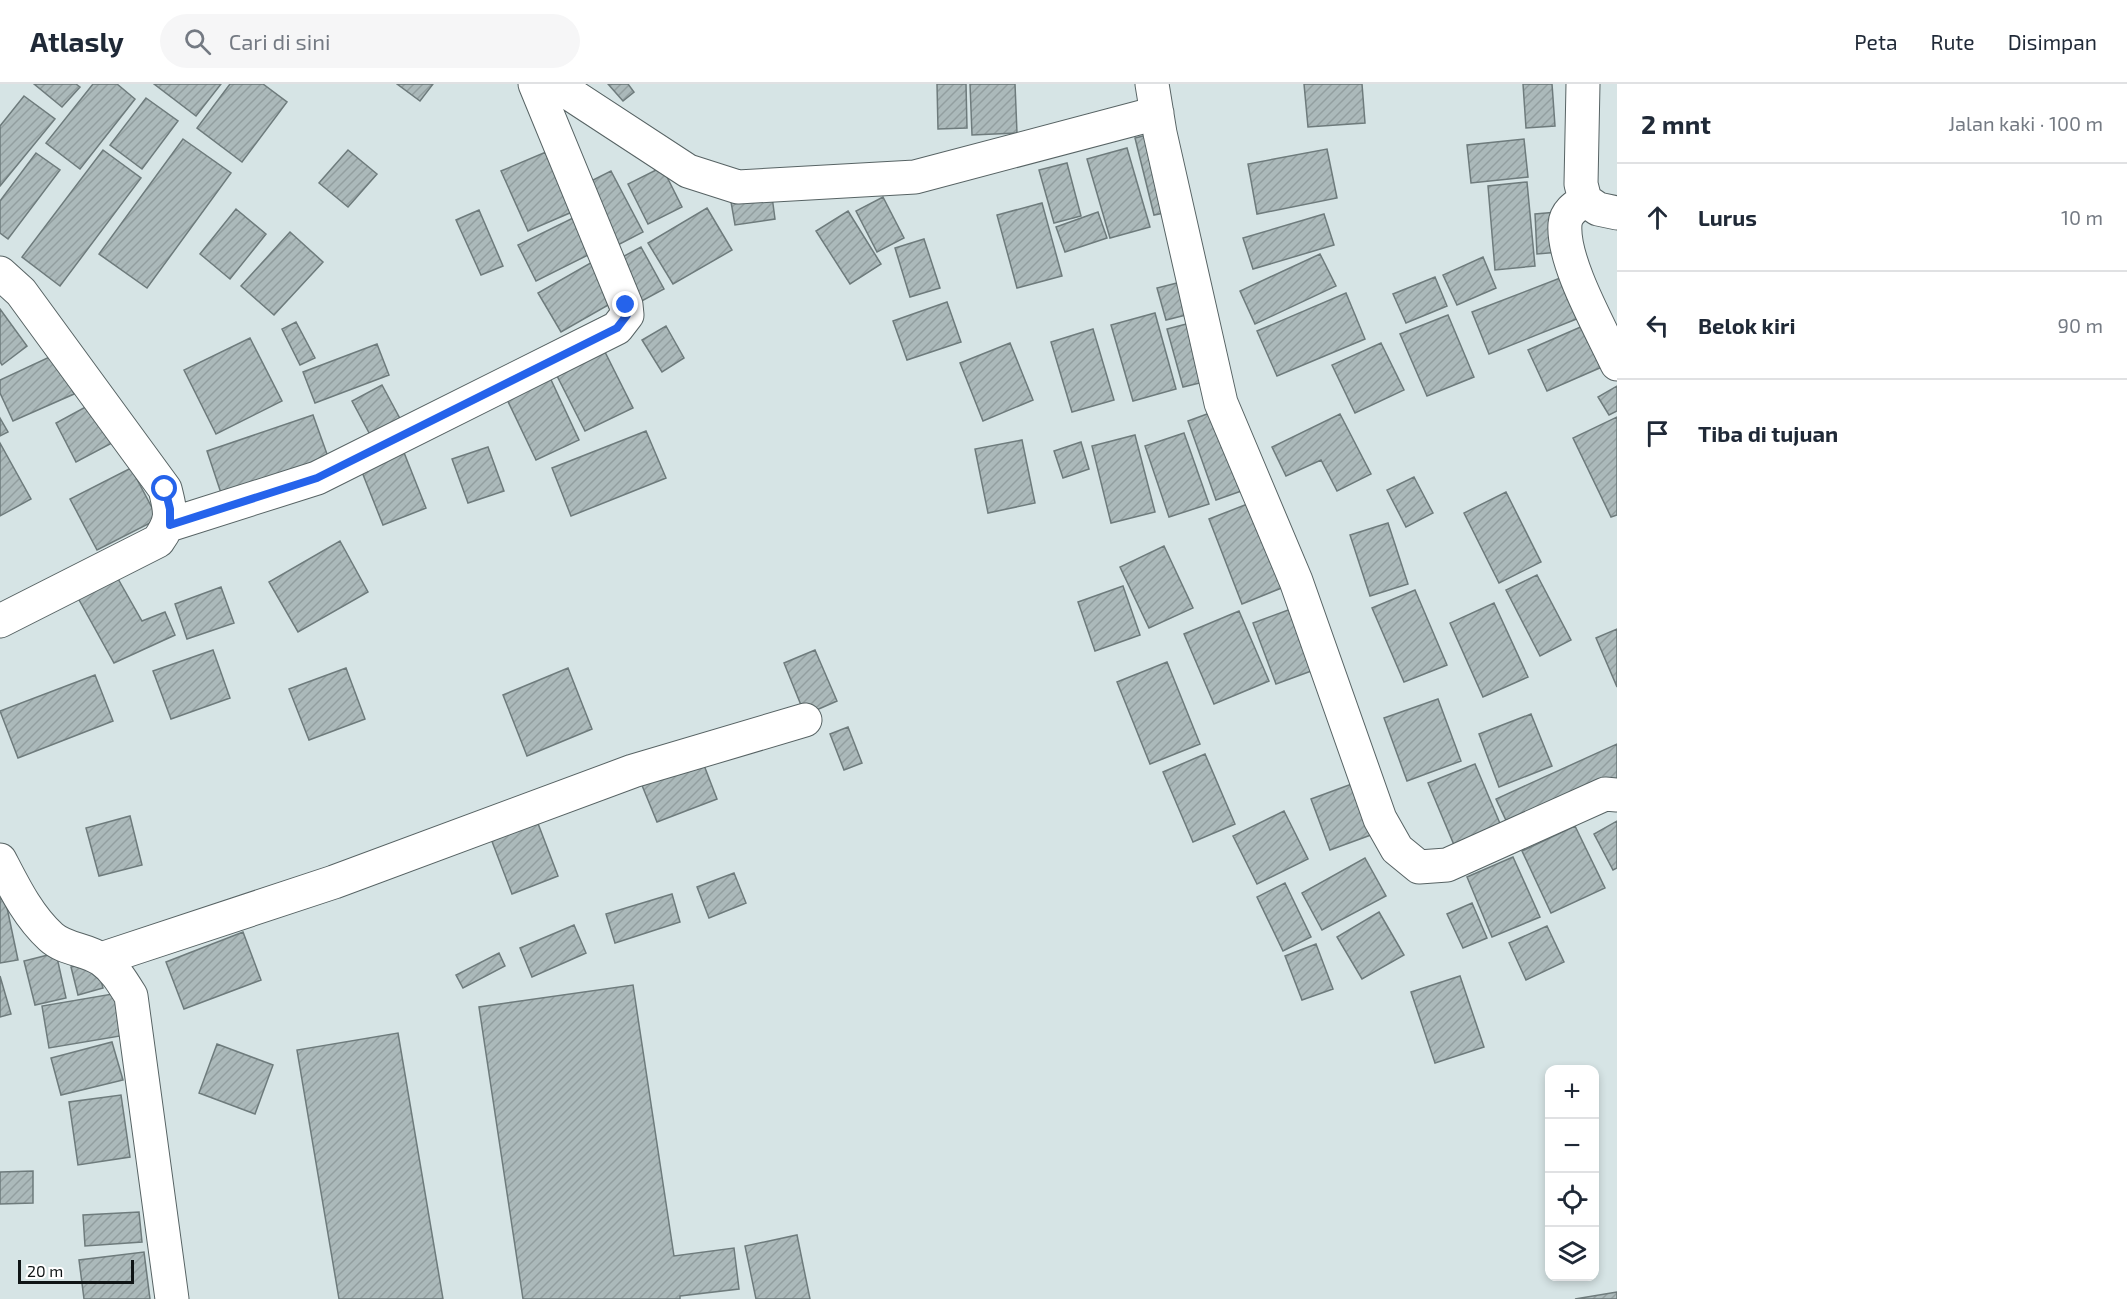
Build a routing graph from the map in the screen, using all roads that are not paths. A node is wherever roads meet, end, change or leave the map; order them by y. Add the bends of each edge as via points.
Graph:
1 (535, 84) edge
2 (555, 84) edge
3 (1582, 84) edge
4 (1155, 98) edge
5 (1585, 200) junction
6 (1617, 213) edge
7 (0, 273) edge
8 (1617, 364) edge
9 (170, 525) junction
10 (0, 621) edge
11 (805, 720) dead end
12 (1617, 795) edge
13 (0, 860) edge
14 (101, 959) junction
15 (172, 1299) edge

1 - 9 street via 626,305 624,322 317,478
2 - 4 street via 688,171 738,187 915,177
3 - 5 street via 1581,184
4 - 12 street via 1221,403 1296,581 1380,819 1397,849 1419,867 1447,866 1585,802 1605,794
5 - 6 street via 1598,209
5 - 8 street via 1569,212 1565,223 1569,259
7 - 9 street via 21,292 165,489
9 - 10 street via 158,541
11 - 14 street via 633,771 334,882
13 - 14 street via 19,898 52,938
14 - 15 street via 131,996

